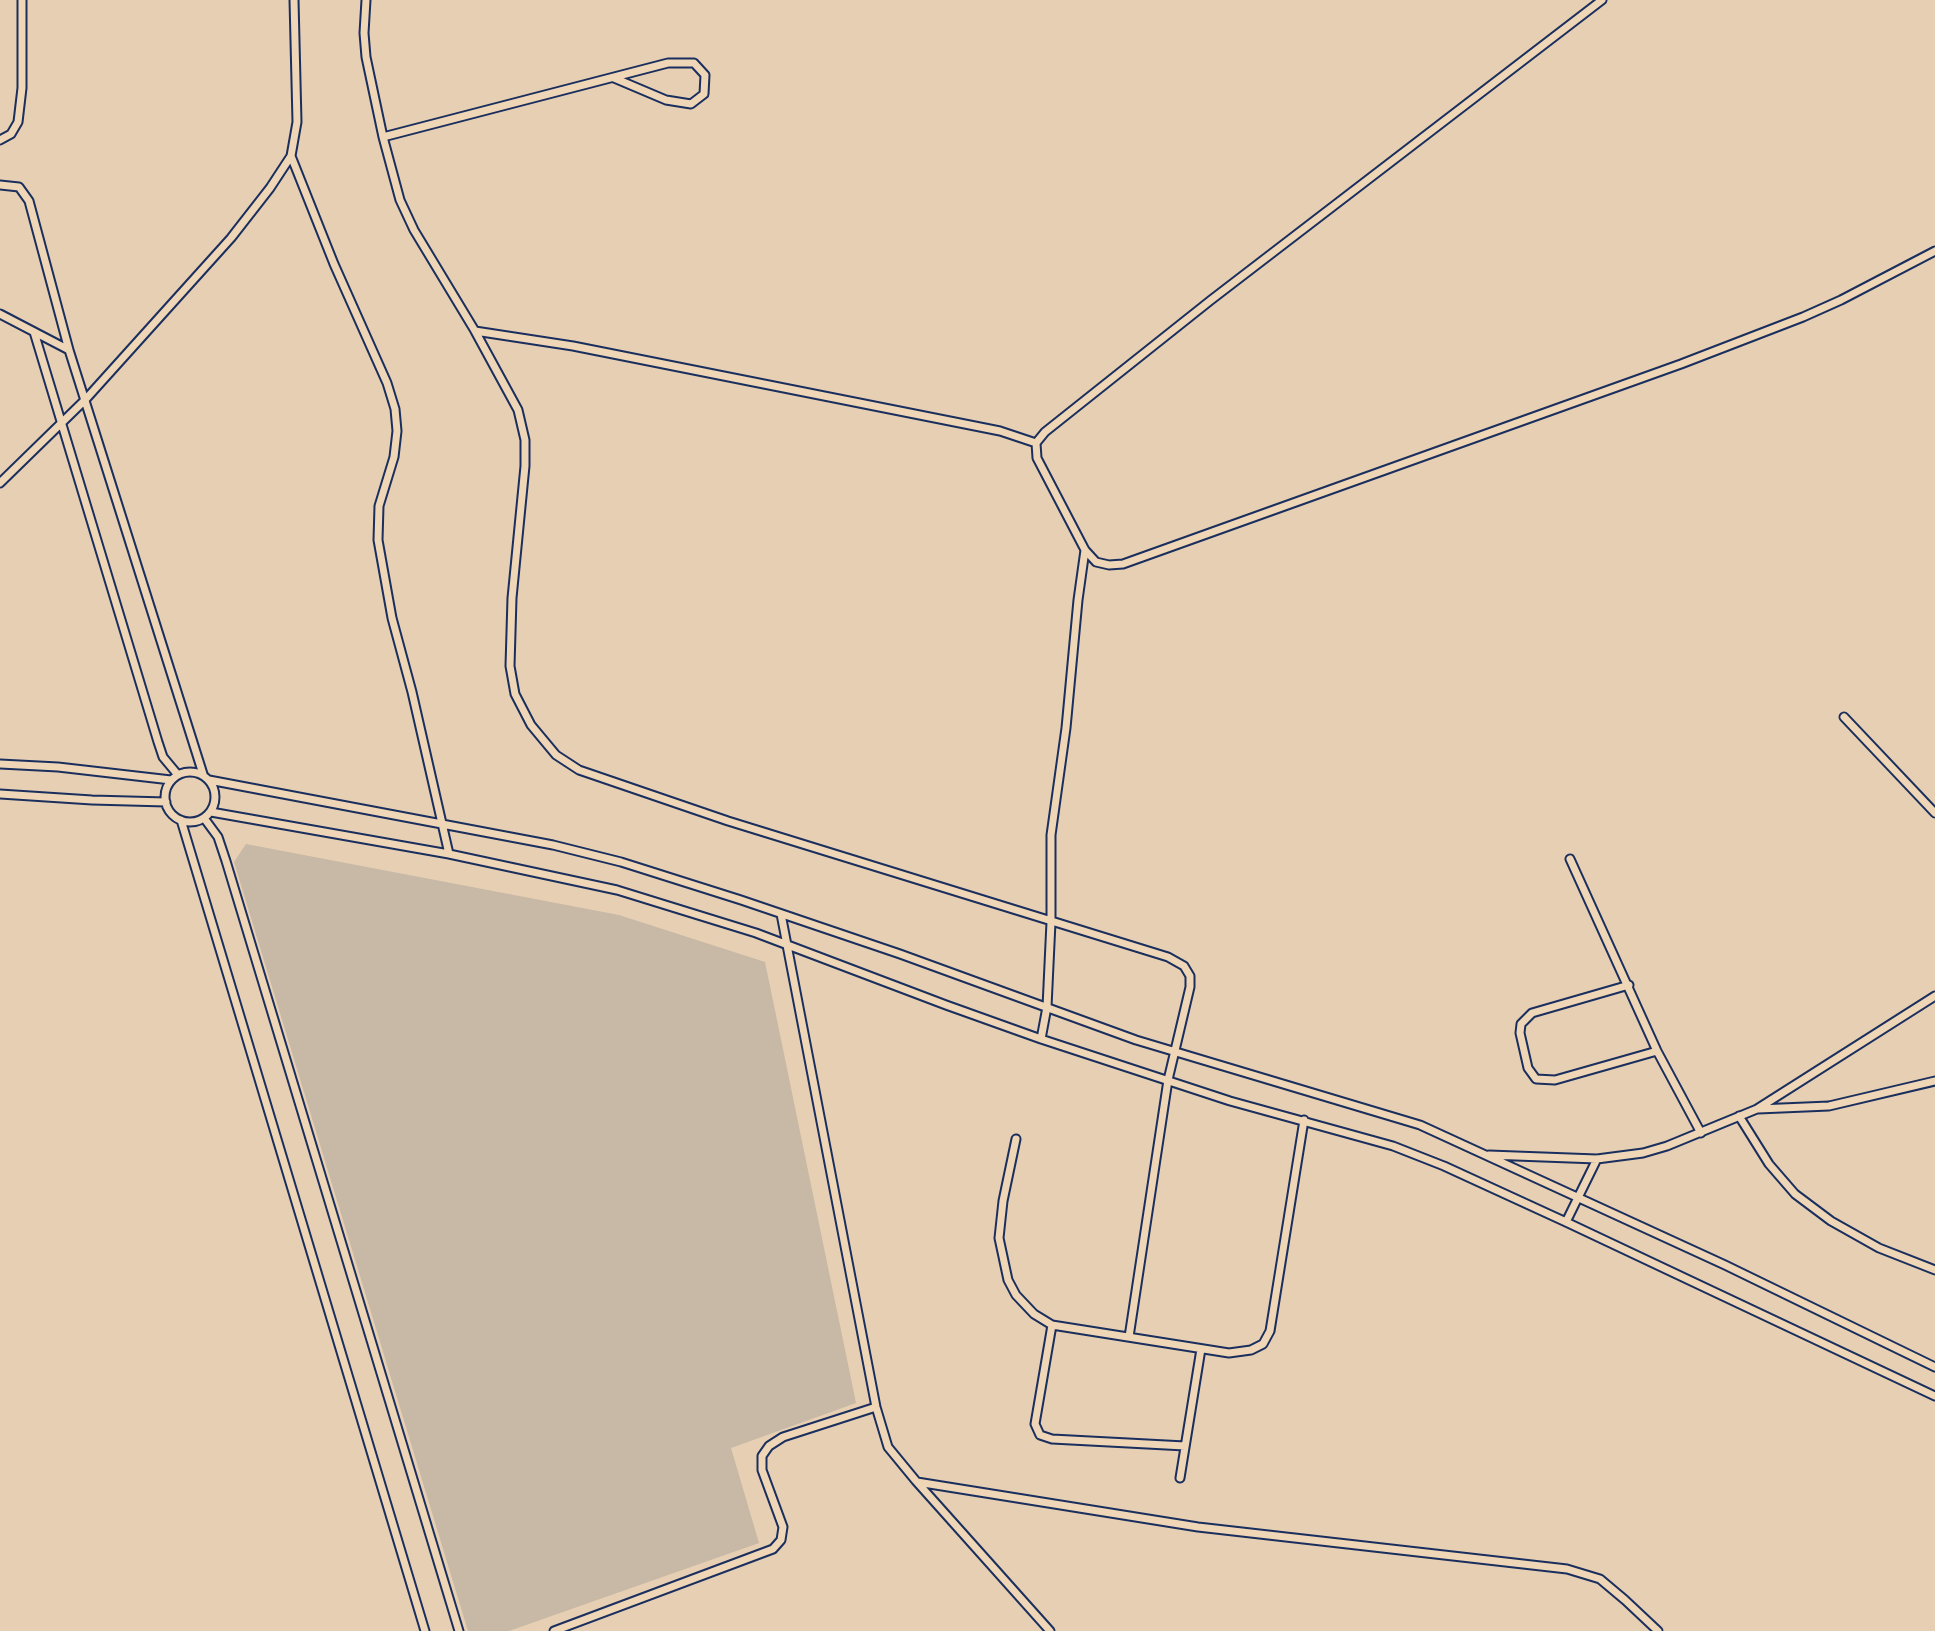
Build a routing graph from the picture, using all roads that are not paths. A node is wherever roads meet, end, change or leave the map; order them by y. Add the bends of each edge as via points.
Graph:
1 (22, 0) edge
2 (294, 0) edge
3 (366, 0) edge
4 (1602, 0) edge
5 (614, 78) junction
6 (382, 137) junction
7 (0, 140) edge
8 (291, 156) junction
9 (0, 185) edge
10 (1935, 251) edge
11 (0, 314) edge
12 (475, 331) junction
13 (34, 332) junction
14 (69, 350) junction
15 (85, 400) junction
16 (61, 424) junction
17 (1036, 443) junction
18 (0, 483) edge
19 (1086, 550) junction
20 (1844, 717) dead end
21 (0, 764) edge
22 (203, 774) junction
23 (175, 777) junction
24 (209, 780) junction
25 (0, 794) edge
26 (166, 802) junction
27 (211, 812) junction
28 (1935, 813) edge
29 (204, 818) junction
30 (181, 820) junction
31 (443, 825) junction
32 (449, 854) junction
33 (1570, 859) dead end
34 (781, 914) junction
35 (1051, 922) junction
36 (786, 945) junction
37 (1629, 985) junction
38 (1935, 996) edge
39 (1047, 1007) junction
40 (1041, 1039) junction
41 (1658, 1051) junction
42 (1175, 1052) junction
43 (1168, 1080) junction
44 (1935, 1081) edge
45 (1757, 1109) junction
46 (1739, 1116) junction
47 (1304, 1120) junction
48 (1701, 1133) junction
49 (1016, 1139) dead end
50 (1483, 1155) junction
51 (1597, 1158) junction
52 (1578, 1197) junction
53 (1566, 1222) junction
54 (1935, 1270) edge
55 (1052, 1325) junction
56 (1129, 1337) junction
57 (1201, 1349) junction
58 (1935, 1367) edge
59 (1935, 1396) edge
60 (876, 1407) junction
61 (1185, 1446) junction
62 (1180, 1478) dead end
63 (916, 1482) junction
64 (425, 1631) edge
65 (459, 1631) edge
66 (554, 1631) edge
67 (1050, 1631) edge
68 (1658, 1631) edge

1 - 7 lane via 18,122 11,134
2 - 8 lane via 297,122
3 - 6 lane via 366,57
4 - 17 lane via 1211,300
5 - 5 lane via 668,63 694,63 705,75 704,94 691,104 666,100
5 - 6 lane
6 - 12 lane via 400,200
8 - 15 lane via 231,238
8 - 31 lane via 395,409 394,457 379,506 378,540 392,618
9 - 14 lane via 20,188 29,201
10 - 19 lane via 1803,317 1124,564 1096,562
11 - 13 lane
12 - 17 lane via 573,346 1000,431
12 - 35 lane via 518,410 525,440 512,598 510,666 515,694 531,725 556,755 579,770 728,821
13 - 14 lane
13 - 16 lane
14 - 15 lane
15 - 16 lane
15 - 22 lane
16 - 18 lane
16 - 23 lane via 158,742
17 - 19 lane via 1037,458
19 - 35 lane via 1051,835
20 - 28 lane
21 - 23 lane
22 - 23 lane via 186,772
22 - 24 lane
23 - 26 lane via 165,794
24 - 27 lane via 216,796
24 - 31 lane
25 - 26 lane
26 - 30 lane
27 - 29 lane
27 - 32 lane
29 - 30 lane
29 - 65 lane via 218,837 226,861
30 - 64 lane
31 - 32 lane
31 - 34 lane via 585,853
32 - 36 lane via 617,890
33 - 37 lane
34 - 36 lane
34 - 39 lane
35 - 39 lane
35 - 42 lane via 1158,954 1184,966 1190,976 1190,987
36 - 40 lane
36 - 60 lane
37 - 41 lane
37 - 41 lane via 1532,1013 1521,1024 1520,1033 1528,1068 1536,1079 1555,1080
38 - 45 lane
39 - 40 lane
39 - 42 lane
40 - 43 lane
41 - 48 lane
42 - 43 lane
42 - 50 lane via 1420,1125
43 - 47 lane
43 - 56 lane
44 - 45 lane via 1829,1107
45 - 46 lane
46 - 48 lane
46 - 54 lane via 1769,1164 1796,1194 1879,1248
47 - 53 lane via 1393,1146
47 - 57 lane via 1270,1331 1263,1344 1251,1350 1229,1353
48 - 51 lane via 1643,1153
49 - 55 lane via 1003,1202 999,1238 1002,1259 1016,1296
50 - 51 lane
50 - 52 lane
51 - 52 lane
52 - 53 lane
52 - 58 lane
53 - 59 lane
55 - 56 lane
55 - 61 lane via 1035,1424 1040,1435 1052,1439
56 - 57 lane
57 - 61 lane
60 - 63 lane via 888,1447
60 - 66 lane via 783,1437 769,1446 762,1456 762,1470 783,1527 781,1540 773,1549
61 - 62 lane
63 - 67 lane
63 - 68 lane via 1198,1527 1567,1569 1600,1580

